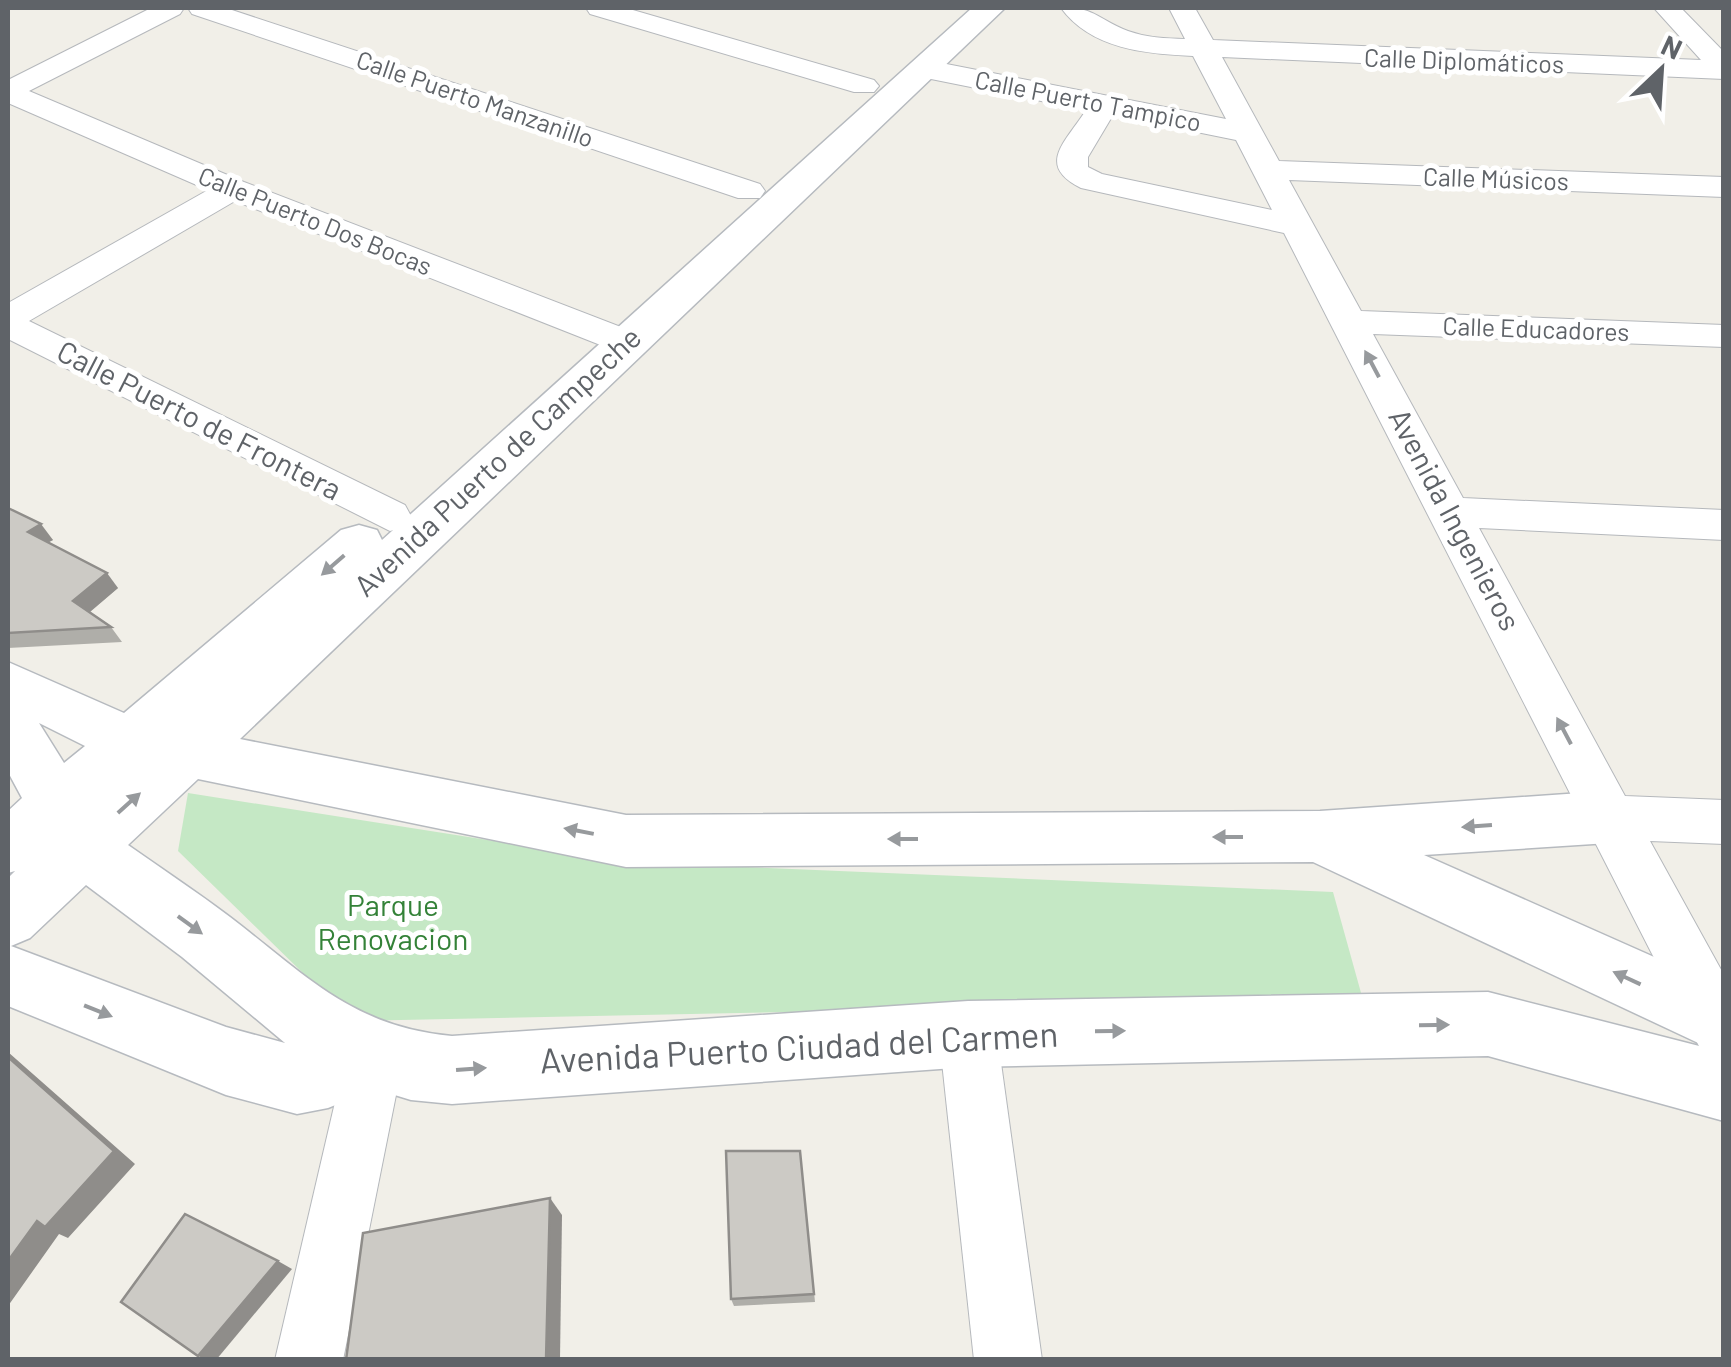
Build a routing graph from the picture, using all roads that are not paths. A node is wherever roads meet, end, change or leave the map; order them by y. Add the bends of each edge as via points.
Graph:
1 (171, 8) edge
2 (201, 8) edge
3 (598, 8) edge
4 (951, 8) edge
5 (990, 8) edge
6 (1074, 8) edge
7 (1182, 8) edge
8 (1667, 8) edge
9 (1206, 51) junction
10 (926, 69) junction
11 (1724, 70) edge
12 (864, 86) junction
13 (8, 92) edge
14 (1104, 105) junction
15 (1249, 133) junction
16 (1269, 170) junction
17 (1724, 187) edge
18 (233, 189) junction
19 (749, 191) junction
20 (1298, 226) junction
21 (8, 321) edge
22 (1349, 322) junction
23 (1724, 336) edge
24 (610, 337) junction
25 (1450, 512) junction
26 (390, 516) junction
27 (1724, 524) edge
28 (8, 683) edge
29 (8, 721) edge
30 (158, 747) junction
31 (1609, 817) junction
32 (1724, 822) edge
33 (70, 825) junction
34 (1318, 836) junction
35 (8, 847) edge
36 (8, 918) edge
37 (8, 975) edge
38 (1721, 1025) edge
39 (968, 1034) junction
40 (375, 1055) junction
41 (1724, 1087) edge
42 (309, 1360) edge
43 (1008, 1360) edge

1 - 13 street
2 - 19 street, Calle Puerto Manzanillo
3 - 12 street
4 - 12 main road, Avenida Puerto de Campeche
5 - 10 main road, Avenida Puerto de Campeche
6 - 9 street, Calle Diplomáticos via 1117,38
7 - 9 street, Avenida Ingenieros
8 - 11 street
9 - 11 street, Calle Diplomáticos
9 - 15 street, Avenida Ingenieros
10 - 14 street, Calle Puerto Tampico
10 - 24 main road, Avenida Puerto de Campeche
12 - 19 main road, Avenida Puerto de Campeche
13 - 18 street, Calle Puerto Dos Bocas
14 - 15 street, Calle Puerto Tampico
14 - 20 street via 1072,156 1072,171
15 - 16 street, Avenida Ingenieros
16 - 17 street, Calle Músicos
16 - 20 street, Avenida Ingenieros
18 - 21 street
18 - 24 street, Calle Puerto Dos Bocas
19 - 24 main road, Avenida Puerto de Campeche
20 - 22 street, Avenida Ingenieros
21 - 26 street, Calle Puerto de Frontera
22 - 23 street, Calle Educadores
25 -> 22 street, Avenida Ingenieros
24 - 26 main road, Avenida Puerto de Campeche
24 - 30 main road, Avenida Puerto de Campeche
25 - 27 street
31 -> 25 street, Avenida Ingenieros
26 -> 30 main road, Avenida Puerto de Campeche
28 - 30 main road
29 - 33 main road, Avenida Puerto Ciudad del Carmen
30 - 33 main road, Avenida Puerto de Campeche
34 -> 30 main road via 626,841
31 - 32 street
31 -> 34 main road
31 - 38 street, Avenida Ingenieros
33 - 35 main road, Avenida Puerto de Campeche
33 - 36 main road, Avenida Puerto de Campeche
33 -> 40 main road, Avenida Puerto Ciudad del Carmen via 310,1022
38 -> 34 main road
37 -> 40 main road via 226,1062 297,1080
40 -> 39 main road, Avenida Puerto Ciudad del Carmen via 452,1070
39 -> 41 main road, Avenida Puerto Ciudad del Carmen via 1488,1024
39 - 43 street
40 - 42 street

